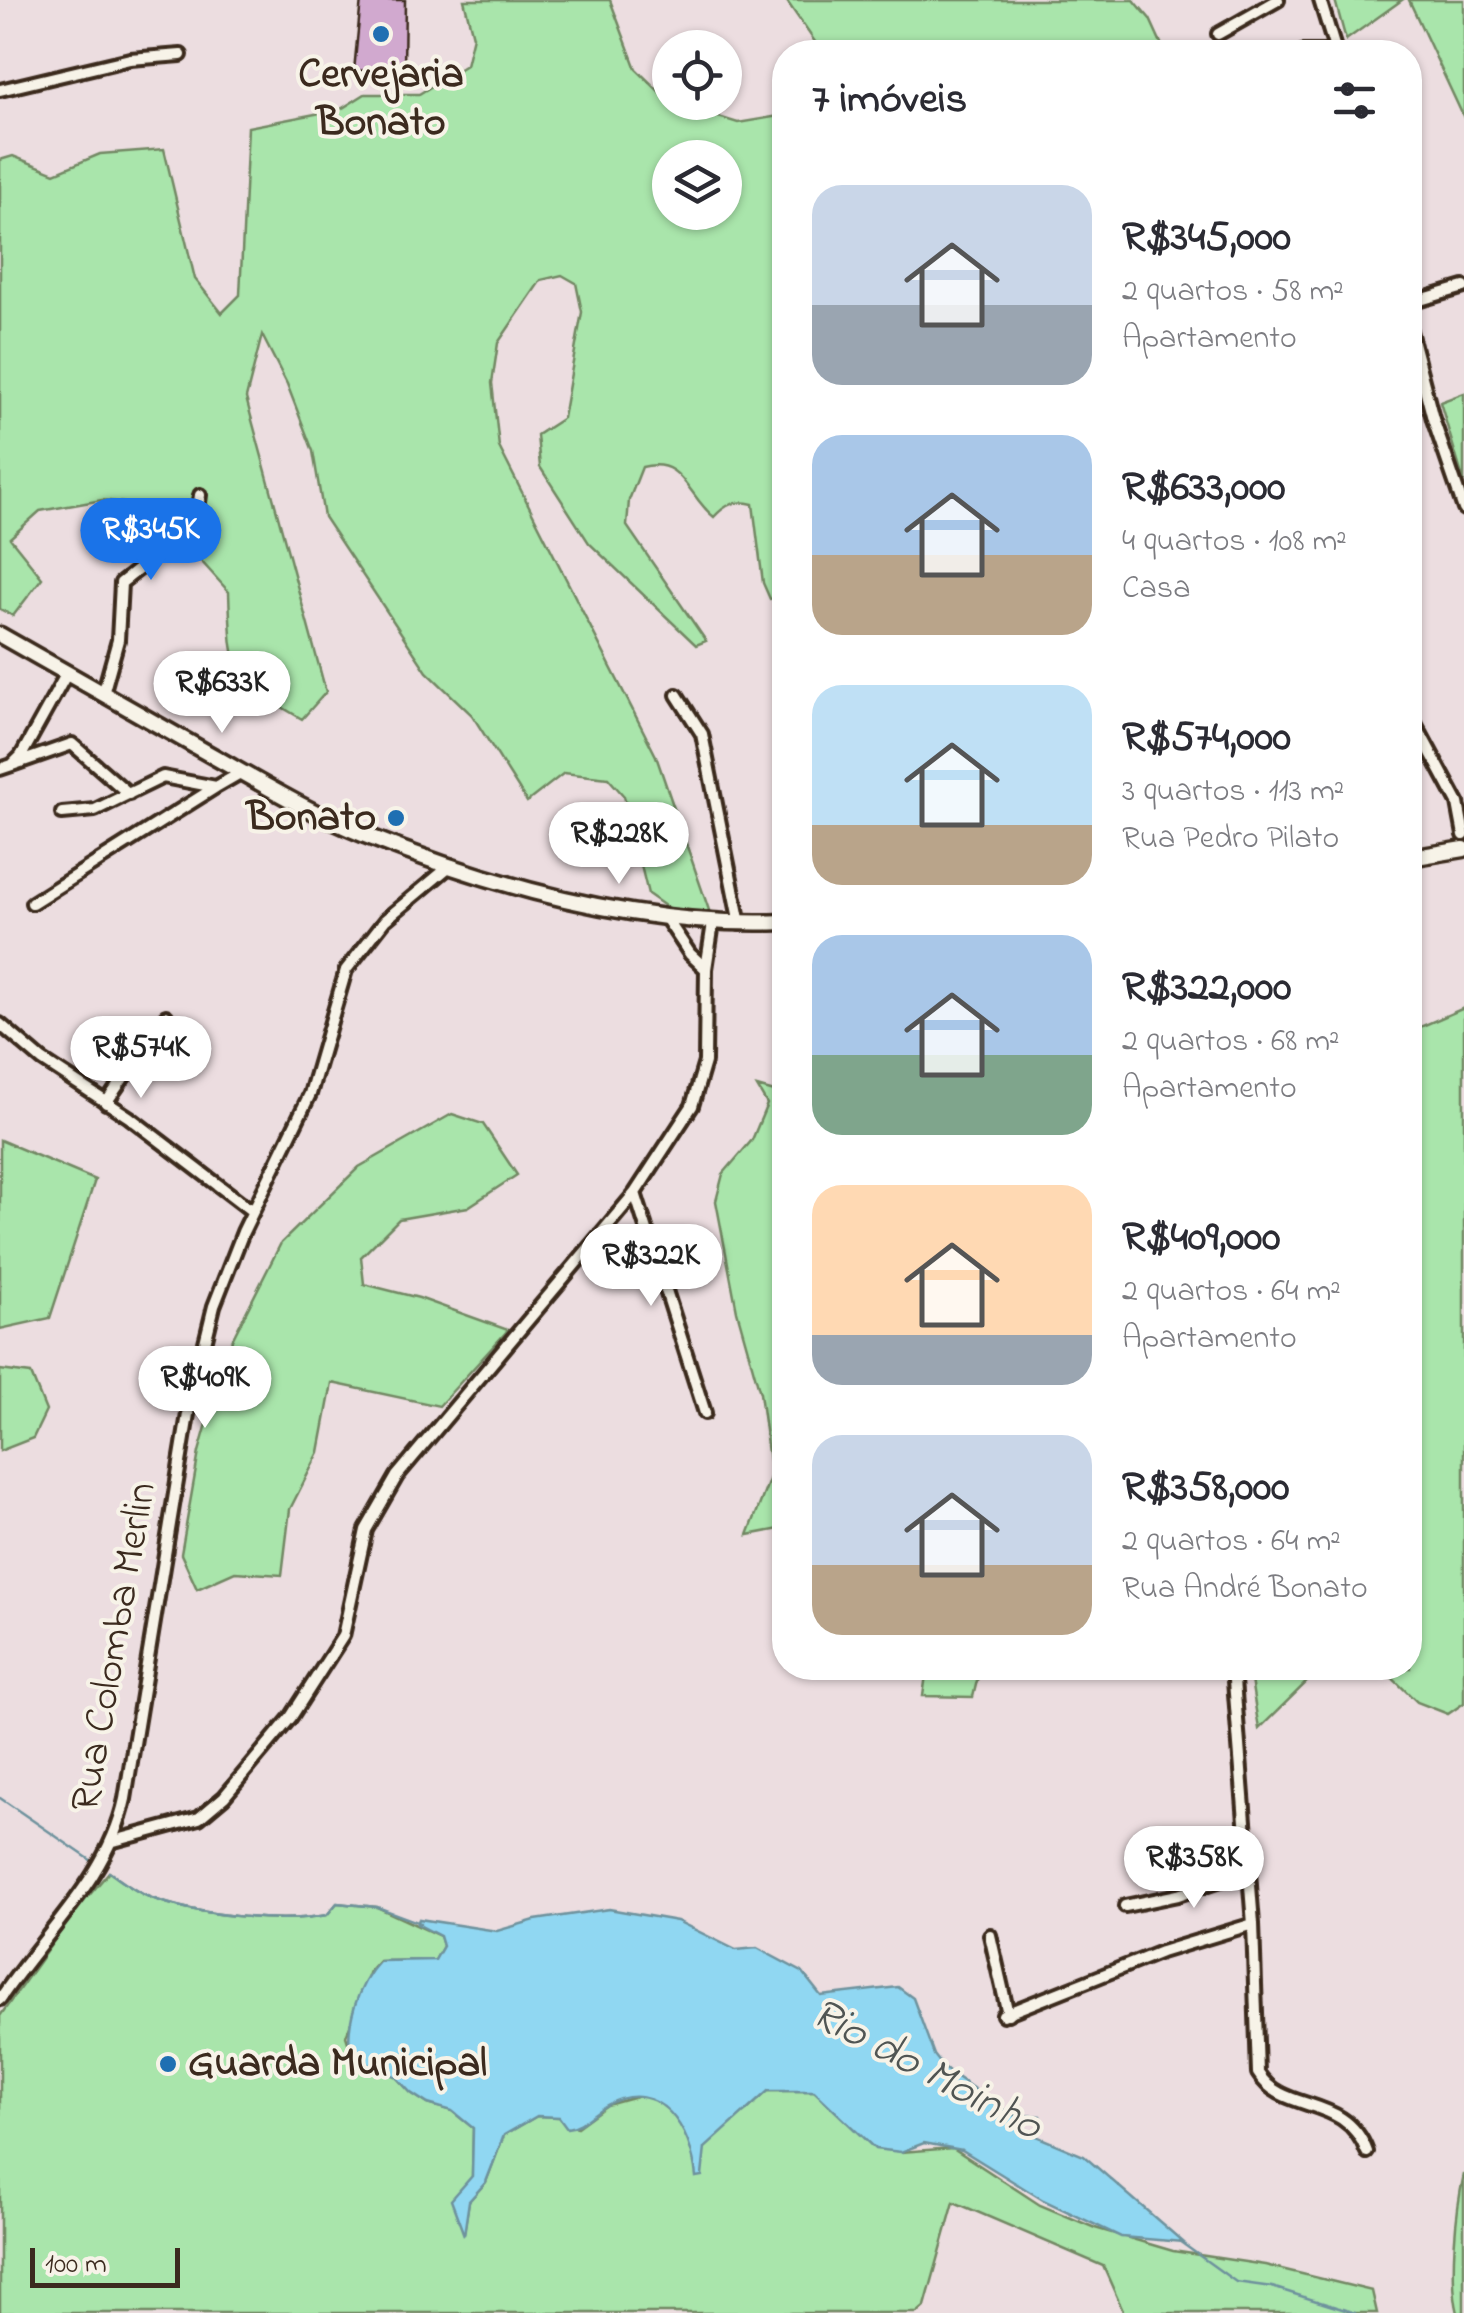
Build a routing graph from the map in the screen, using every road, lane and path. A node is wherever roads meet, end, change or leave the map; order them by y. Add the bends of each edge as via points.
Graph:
1 (1278, 0) edge
2 (1320, 0) edge
3 (1218, 34) dead end
4 (1330, 40) edge
5 (181, 55) dead end
6 (0, 90) edge
7 (1464, 287) edge
8 (1422, 299) edge
9 (1422, 377) edge
10 (200, 495) dead end
11 (1464, 509) edge
12 (0, 636) edge
13 (67, 673) junction
14 (103, 694) junction
15 (677, 696) dead end
16 (1422, 736) edge
17 (12, 765) junction
18 (0, 769) edge
19 (242, 772) junction
20 (216, 787) junction
21 (129, 794) junction
22 (62, 813) dead end
23 (1464, 834) edge
24 (1464, 848) edge
25 (1422, 856) edge
26 (452, 865) junction
27 (32, 903) dead end
28 (666, 918) junction
29 (712, 923) junction
30 (772, 923) edge
31 (740, 924) junction
32 (706, 968) junction
33 (166, 1016) dead end
34 (0, 1024) edge
35 (106, 1103) junction
36 (635, 1193) junction
37 (252, 1211) junction
38 (705, 1413) dead end
39 (1235, 1680) edge
40 (114, 1841) junction
41 (1250, 1871) junction
42 (1125, 1906) dead end
43 (1253, 1924) junction
44 (990, 1935) dead end
45 (0, 1999) edge
46 (1368, 2152) dead end

1 - 3 street
2 - 4 street
5 - 6 street via 130,59
7 - 8 street
9 - 11 street
10 - 14 street via 193,544 154,557 121,583 118,640
12 - 13 main road
13 - 14 main road
13 - 17 street
14 - 19 main road
15 - 31 street via 702,734
16 - 23 street via 1458,803
17 - 18 street
17 - 21 street via 72,744
19 - 20 street
19 - 26 main road via 363,835
20 - 21 street via 163,777
20 - 27 street
21 - 22 street via 95,810
24 - 25 main road
26 - 28 main road via 579,902
26 - 37 street, Rua Colomba Merlin via 385,920 353,958 336,995 310,1094
28 - 29 main road
28 - 32 street
29 - 31 main road
29 - 32 street
30 - 31 main road
32 - 36 street via 705,1062 692,1106
33 - 35 street
34 - 35 street
35 - 37 street
36 - 38 street
36 - 40 street via 397,1476 366,1530 343,1636 292,1718 199,1818
37 - 40 street, Rua Colomba Merlin via 214,1306 191,1395
39 - 41 street
40 - 45 street, Rua Colomba Merlin
41 - 42 street
41 - 43 street
43 - 44 street via 1161,1952 1006,2015
43 - 46 street via 1258,2073 1268,2086 1348,2120

